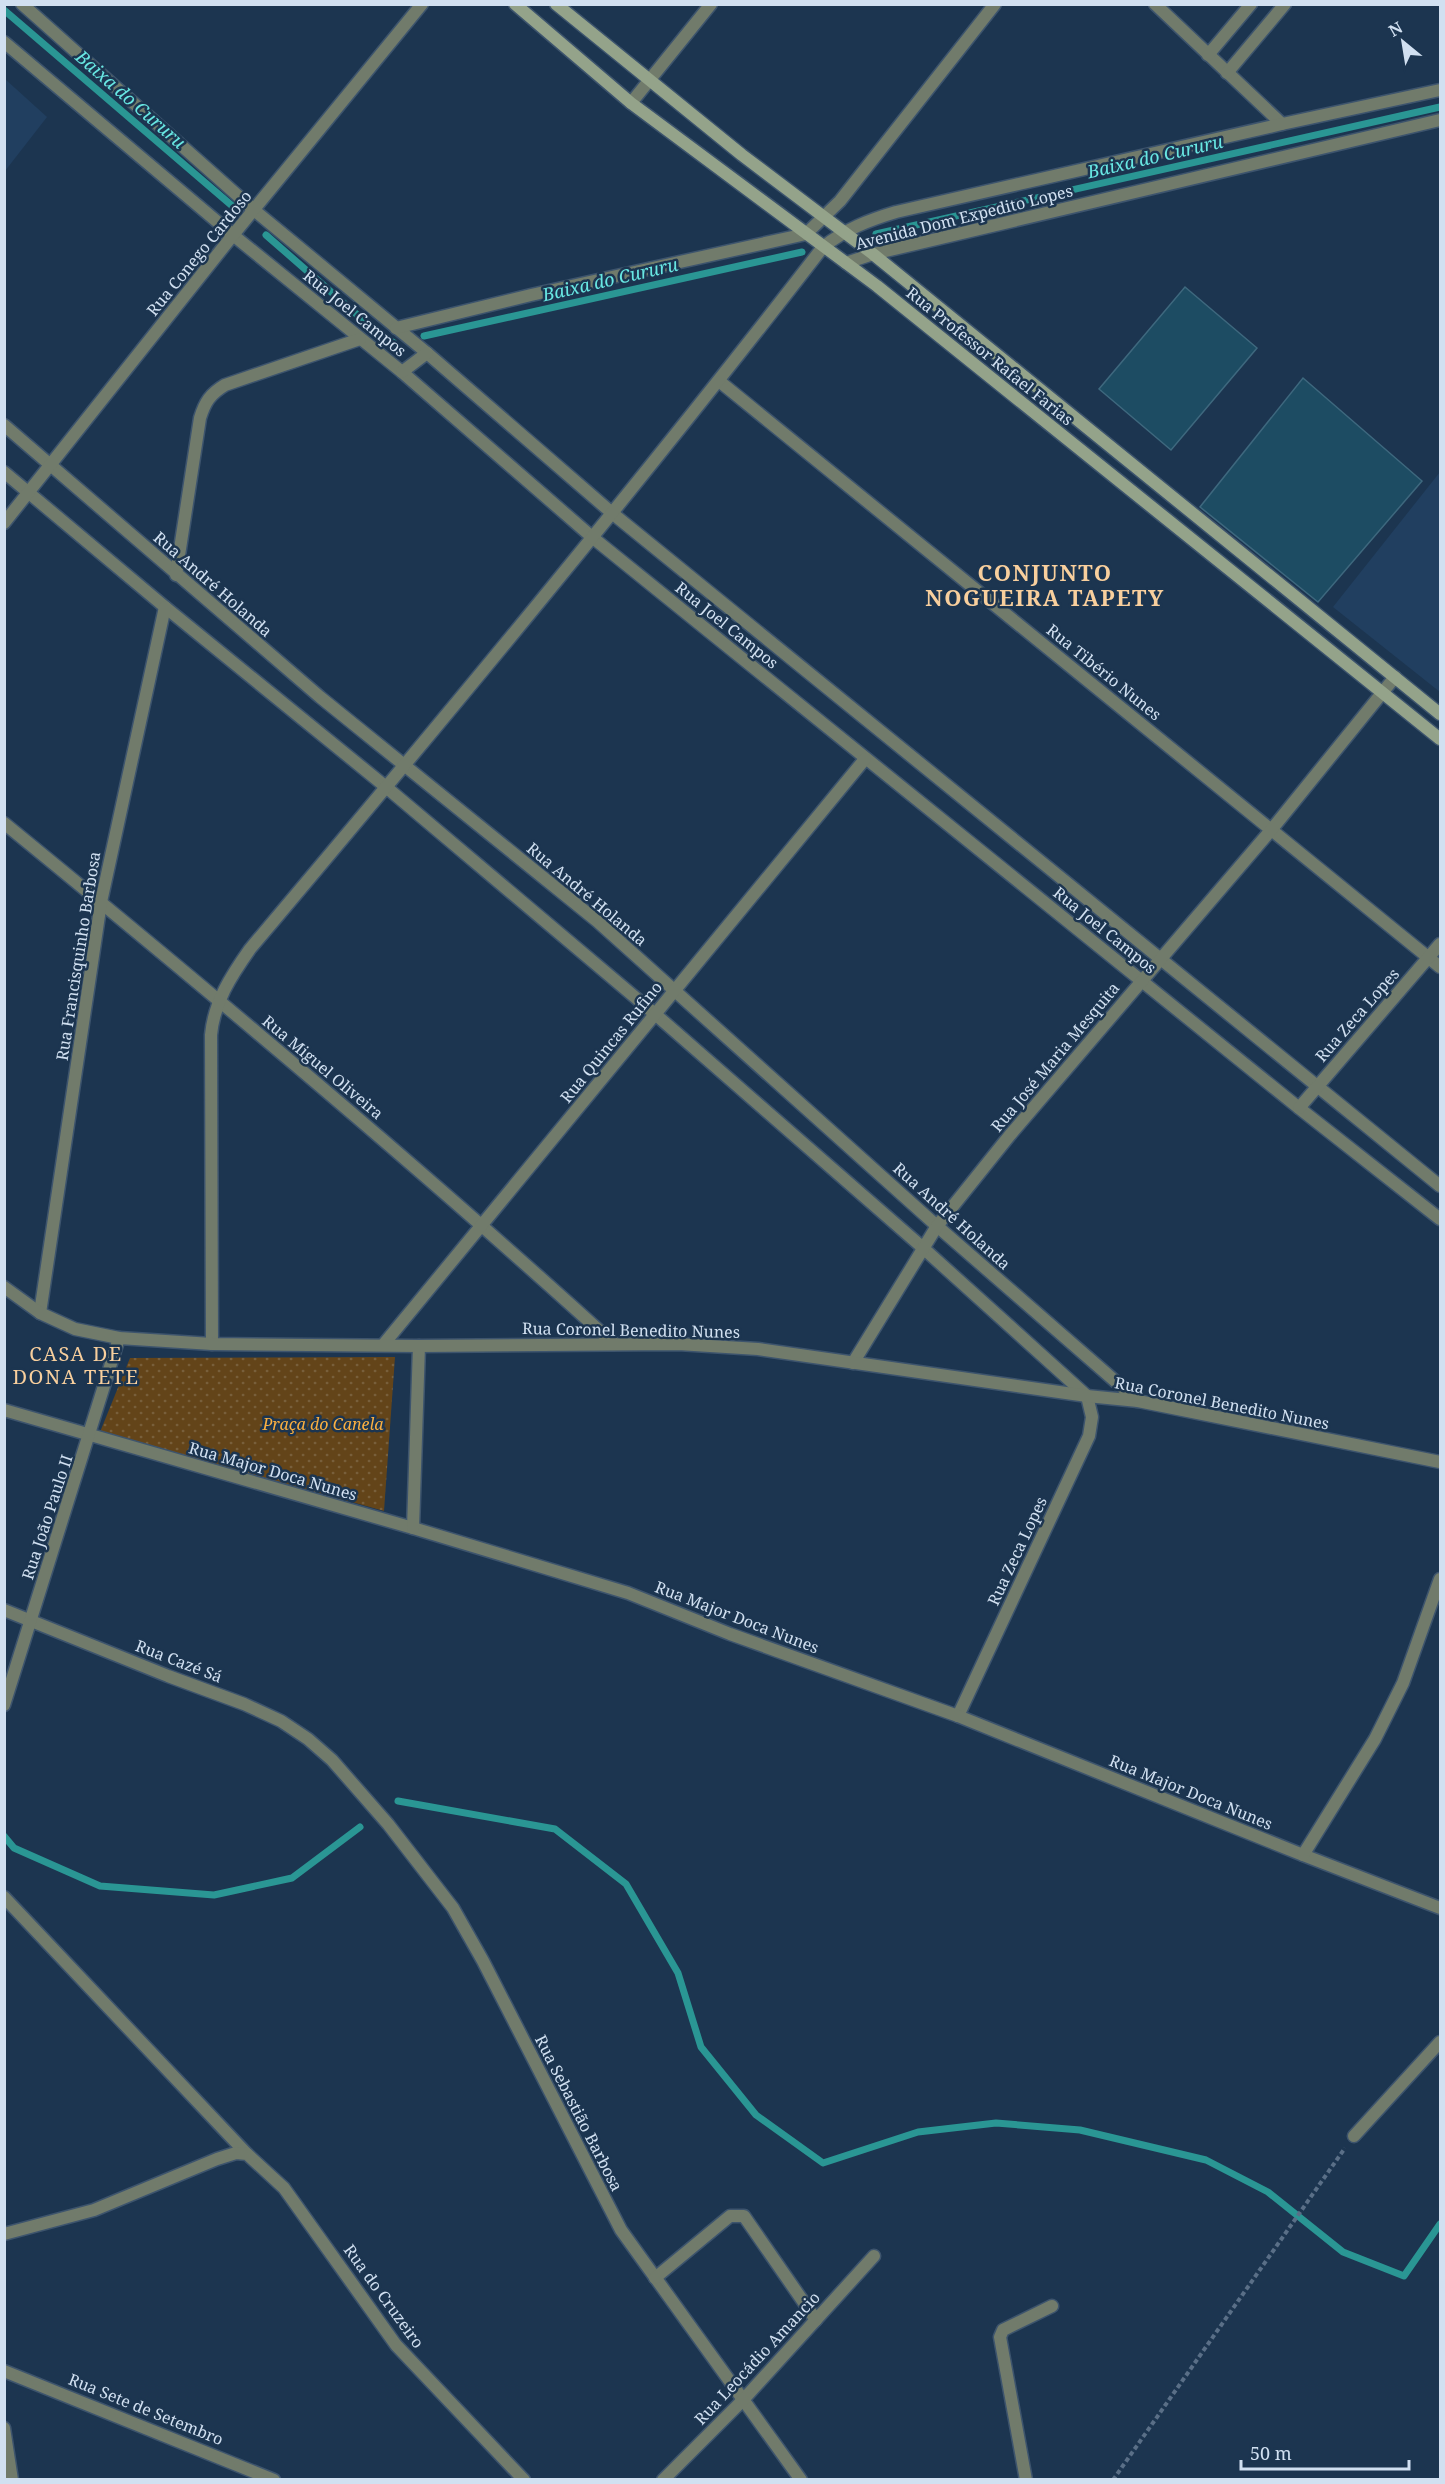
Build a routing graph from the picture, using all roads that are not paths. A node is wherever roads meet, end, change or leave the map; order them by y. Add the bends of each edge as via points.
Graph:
1 (22, 4) edge
2 (422, 4) edge
3 (515, 4) edge
4 (556, 4) edge
5 (711, 4) edge
6 (995, 4) edge
7 (1155, 4) edge
8 (1251, 4) edge
9 (1285, 4) edge
10 (4, 42) edge
11 (1208, 55) junction
12 (1227, 73) junction
13 (650, 81) junction
14 (1440, 90) edge
15 (631, 103) junction
16 (1440, 120) edge
17 (1282, 124) junction
18 (254, 210) junction
19 (824, 218) junction
20 (844, 231) junction
21 (806, 234) junction
22 (233, 235) junction
23 (823, 246) junction
24 (873, 254) junction
25 (846, 263) junction
26 (396, 328) junction
27 (360, 339) junction
28 (427, 353) junction
29 (402, 372) junction
30 (719, 381) junction
31 (4, 424) edge
32 (51, 465) junction
33 (4, 472) edge
34 (29, 493) junction
35 (612, 513) junction
36 (4, 523) edge
37 (592, 537) junction
38 (176, 575) junction
39 (165, 607) junction
40 (1395, 677) junction
41 (1383, 692) junction
42 (1440, 714) edge
43 (1440, 739) edge
44 (865, 759) junction
45 (404, 766) junction
46 (386, 787) junction
47 (4, 823) edge
48 (1272, 829) junction
49 (101, 902) junction
50 (1440, 944) edge
51 (1430, 957) junction
52 (1160, 960) junction
53 (1440, 967) edge
54 (1142, 981) junction
55 (675, 990) junction
56 (219, 1001) junction
57 (655, 1014) junction
58 (1317, 1086) junction
59 (1299, 1108) junction
60 (1440, 1186) edge
61 (1440, 1219) edge
62 (482, 1224) junction
63 (937, 1226) junction
64 (922, 1247) junction
65 (4, 1287) edge
66 (40, 1313) junction
67 (119, 1338) junction
68 (613, 1343) junction
69 (212, 1344) junction
70 (383, 1345) junction
71 (419, 1346) junction
72 (853, 1363) junction
73 (1087, 1396) junction
74 (1138, 1401) junction
75 (4, 1410) edge
76 (90, 1436) junction
77 (1440, 1462) edge
78 (413, 1528) junction
79 (1440, 1580) edge
80 (4, 1610) edge
81 (31, 1620) junction
82 (4, 1705) edge
83 (958, 1716) junction
84 (332, 1761) joint
85 (1303, 1855) junction
86 (4, 1897) edge
87 (1440, 1908) edge
88 (1440, 2042) edge
89 (1354, 2136) road end
90 (248, 2154) junction
91 (4, 2234) edge
92 (874, 2256) dead end
93 (656, 2278) junction
94 (1052, 2306) dead end
95 (816, 2320) junction
96 (4, 2371) edge
97 (743, 2400) junction
98 (4, 2428) edge
99 (12, 2480) edge
100 (274, 2480) edge
101 (524, 2480) edge
102 (663, 2480) edge
103 (801, 2480) edge
104 (1026, 2480) edge

1 - 18 street, Rua Joel Campos
2 - 18 street, Rua Conego Cardoso
3 - 15 main road, Rua Professor Rafael Farias
4 - 13 main road, Rua Professor Rafael Farias
5 - 13 street
6 - 19 street
7 - 11 street
8 - 11 street
9 - 12 street
10 - 22 street, Rua Joel Campos
11 - 12 street
12 - 17 street
13 - 15 street
13 - 19 main road, Rua Professor Rafael Farias
14 - 17 street, Avenida Dom Expedito Lopes
15 - 21 main road, Rua Professor Rafael Farias
16 - 24 street, Avenida Dom Expedito Lopes
17 - 20 street, Avenida Dom Expedito Lopes via 896,212
18 - 22 street, Rua Conego Cardoso
18 - 26 street, Rua Joel Campos
19 - 20 main road, Rua Professor Rafael Farias
19 - 21 street
20 - 23 street, Avenida Dom Expedito Lopes
20 - 24 main road, Rua Professor Rafael Farias
21 - 23 main road, Rua Professor Rafael Farias
21 - 26 street
22 - 27 street, Rua Joel Campos
22 - 32 street, Rua Conego Cardoso
23 - 25 main road, Rua Professor Rafael Farias
23 - 30 street, Avenida Dom Expedito Lopes
24 - 25 street, Avenida Dom Expedito Lopes
24 - 40 main road, Rua Professor Rafael Farias
25 - 41 main road, Rua Professor Rafael Farias
26 - 28 street, Rua Joel Campos
27 - 29 street, Rua Joel Campos
27 - 38 street via 225,385 212,393 200,418
28 - 29 street
28 - 35 street, Rua Joel Campos
29 - 37 street, Rua Joel Campos
30 - 35 street, Avenida Dom Expedito Lopes
30 - 48 street, Rua Tibério Nunes
31 - 32 street, Rua André Holanda
32 - 34 street, Rua Conego Cardoso
32 - 38 street, Rua André Holanda
33 - 34 street
34 - 36 street, Rua Conego Cardoso
34 - 39 street
35 - 37 street, Avenida Dom Expedito Lopes
35 - 52 street, Rua Joel Campos
37 - 44 street, Rua Joel Campos
37 - 45 street, Avenida Dom Expedito Lopes
38 - 45 street, Rua André Holanda
39 - 46 street
39 - 49 street, Rua Francisquinho Barbosa
40 - 41 street, Rua José Maria Mesquita
40 - 42 main road, Rua Professor Rafael Farias
41 - 43 main road, Rua Professor Rafael Farias
41 - 48 street, Rua José Maria Mesquita
44 - 54 street, Rua Joel Campos
44 - 55 street, Rua Quincas Rufino
45 - 46 street, Avenida Dom Expedito Lopes
45 - 55 street, Rua André Holanda via 597,921
46 - 56 street, Avenida Dom Expedito Lopes via 250,949
46 - 57 street
47 - 49 street, Rua Miguel Oliveira
48 - 51 street, Rua Tibério Nunes
48 - 52 street, Rua José Maria Mesquita
49 - 56 street, Rua Miguel Oliveira
49 - 66 street, Rua Francisquinho Barbosa
50 - 51 street, Rua Zeca Lopes
51 - 53 street, Rua Tibério Nunes
51 - 58 street, Rua Zeca Lopes
52 - 54 street, Rua José Maria Mesquita
52 - 58 street, Rua Joel Campos
54 - 59 street, Rua Joel Campos
54 - 63 street, Rua José Maria Mesquita
55 - 57 street, Rua Quincas Rufino
55 - 63 street, Rua André Holanda
56 - 62 street, Rua Miguel Oliveira
56 - 69 street, Avenida Dom Expedito Lopes via 211,1035
57 - 62 street, Rua Quincas Rufino
57 - 64 street
58 - 59 street, Rua Zeca Lopes
58 - 60 street, Rua Joel Campos
59 - 61 street, Rua Joel Campos
62 - 68 street, Rua Miguel Oliveira
62 - 70 street, Rua Quincas Rufino
63 - 64 street, Rua José Maria Mesquita
63 - 74 street, Rua André Holanda
64 - 72 street, Rua José Maria Mesquita
64 - 73 street
65 - 66 street, Rua Coronel Benedito Nunes
66 - 67 street, Rua Coronel Benedito Nunes via 75,1329
67 - 69 street, Rua Coronel Benedito Nunes
67 - 76 street, Rua João Paulo II
68 - 71 street, Rua Coronel Benedito Nunes
68 - 72 street, Rua Coronel Benedito Nunes via 758,1349
69 - 70 street, Rua Coronel Benedito Nunes
70 - 71 street, Rua Coronel Benedito Nunes
71 - 78 street
72 - 73 street, Rua Coronel Benedito Nunes
73 - 74 street, Rua Coronel Benedito Nunes
73 - 83 street, Rua Zeca Lopes via 1092,1417 1089,1436
74 - 77 street, Rua Coronel Benedito Nunes
75 - 76 street, Rua Major Doca Nunes
76 - 78 street, Rua Major Doca Nunes
76 - 81 street, Rua João Paulo II
78 - 83 street, Rua Major Doca Nunes via 628,1593
79 - 85 street via 1403,1683 1375,1739
80 - 81 street, Rua Cazé Sá
81 - 82 street, Rua João Paulo II
81 - 84 street, Rua Cazé Sá via 281,1721
83 - 85 street, Rua Major Doca Nunes
84 - 93 street, Rua Sebastião Barbosa via 388,1824 453,1908 621,2230
85 - 87 street, Rua Major Doca Nunes
86 - 90 street, Rua do Cruzeiro
88 - 89 street
90 - 91 street via 236,2152 106,2206
90 - 101 street, Rua do Cruzeiro via 284,2188 396,2345
92 - 95 street, Rua Leocádio Amancio
93 - 95 street via 730,2216 744,2216
93 - 97 street, Rua Sebastião Barbosa
94 - 104 street via 1003,2330 1000,2337
95 - 97 street, Rua Leocádio Amancio
96 - 100 street, Rua Sete de Setembro
97 - 102 street, Rua Leocádio Amancio
97 - 103 street, Rua Sebastião Barbosa
98 - 99 street

